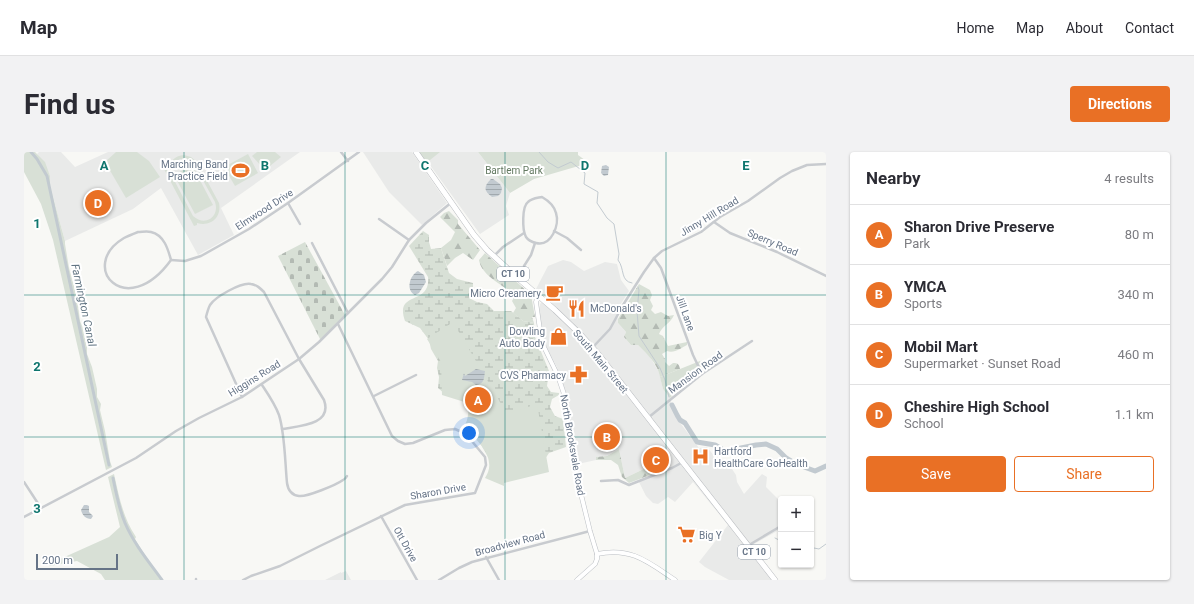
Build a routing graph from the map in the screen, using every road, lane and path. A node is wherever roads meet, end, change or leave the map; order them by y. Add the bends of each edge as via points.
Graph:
1 (341, 152) edge
2 (359, 152) edge
3 (416, 152) edge
4 (348, 161) junction
5 (826, 164) edge
6 (452, 202) junction
7 (288, 203) junction
8 (379, 219) dead end
9 (714, 222) junction
10 (300, 224) dead end
11 (554, 231) junction
12 (524, 232) junction
13 (409, 240) junction
14 (312, 243) dead end
15 (535, 243) junction
16 (581, 250) dead end
17 (494, 256) junction
18 (654, 258) junction
19 (170, 260) junction
20 (524, 266) dead end
21 (826, 276) edge
22 (540, 297) junction
23 (348, 313) junction
24 (338, 324) junction
25 (752, 341) dead end
26 (592, 348) junction
27 (299, 359) junction
28 (416, 374) dead end
29 (702, 374) junction
30 (262, 385) junction
31 (374, 396) junction
32 (242, 397) junction
33 (648, 417) junction
34 (282, 429) junction
35 (683, 462) junction
36 (347, 476) dead end
37 (601, 481) dead end
38 (24, 482) edge
39 (42, 508) junction
40 (24, 516) edge
41 (381, 516) junction
42 (778, 528) edge
43 (590, 531) junction
44 (749, 545) junction
45 (597, 554) junction
46 (486, 557) junction
47 (243, 580) edge
48 (417, 580) edge
49 (439, 580) edge
50 (499, 580) edge
51 (577, 580) edge
52 (675, 580) edge
53 (775, 580) edge

1 - 4 street
2 - 4 street, Elmwood Drive
3 - 6 highway, South Main Street / CT 10
4 - 7 street, Elmwood Drive
5 - 9 street, Jinny Hill Road via 807,165 792,171
6 - 13 street, Higgins Road
6 - 17 highway, South Main Street / CT 10 via 474,234
7 - 10 street
7 - 19 street, Elmwood Drive via 201,256 185,261
8 - 13 street
9 - 18 street, Jinny Hill Road
9 - 21 street, Sperry Road via 737,236
11 - 12 street via 557,224 556,213 550,202 542,197 535,198 524,207
11 - 15 street via 545,243
11 - 16 street
12 - 15 street via 530,241
12 - 17 street
13 - 23 street, Higgins Road via 392,267
14 - 23 street
15 - 20 street
17 - 22 highway, South Main Street / CT 10
18 - 26 street, Jinny Hill Road via 610,329
18 - 29 street, Jill Lane via 661,268
19 - 19 street via 162,239 152,232 138,232 113,246 106,258 105,268 107,277 115,285 136,288 157,277
22 - 26 highway, South Main Street / CT 10
22 - 43 main road, North Brooksvale Road via 536,305 541,337 564,394 579,486
23 - 24 street, Higgins Road
24 - 27 street, Higgins Road
24 - 31 street, Sharon Drive
25 - 29 street, Mansion Road
26 - 33 highway, South Main Street / CT 10
27 - 30 street, Higgins Road
27 - 32 street via 259,287 253,284 239,286 215,300 210,305 206,318
27 - 34 street via 324,400 325,413 316,421
28 - 31 street
29 - 33 street, Mansion Road
30 - 32 street, Higgins Road
30 - 34 street via 275,406
31 - 41 street, Sharon Drive via 392,436 398,441 405,444 413,443 445,430 455,429 466,434 485,457 486,465 475,493 405,505
32 - 39 street, Higgins Road via 199,418 136,458
33 - 35 highway, South Main Street / CT 10
34 - 36 street via 287,484 292,494 303,496 323,490
35 - 37 street via 629,485 618,480
35 - 44 highway, South Main Street / CT 10
38 - 39 street
39 - 40 street, Higgins Road
41 - 47 street, Sharon Drive via 280,566
41 - 48 street, Ott Drive
42 - 44 street
43 - 45 main road, North Brooksvale Road
43 - 46 street, Broadview Road
44 - 53 highway, South Main Street / CT 10
45 - 51 main road via 594,564
45 - 52 main road via 630,554 648,561
46 - 49 street, Broadview Road
46 - 50 street

